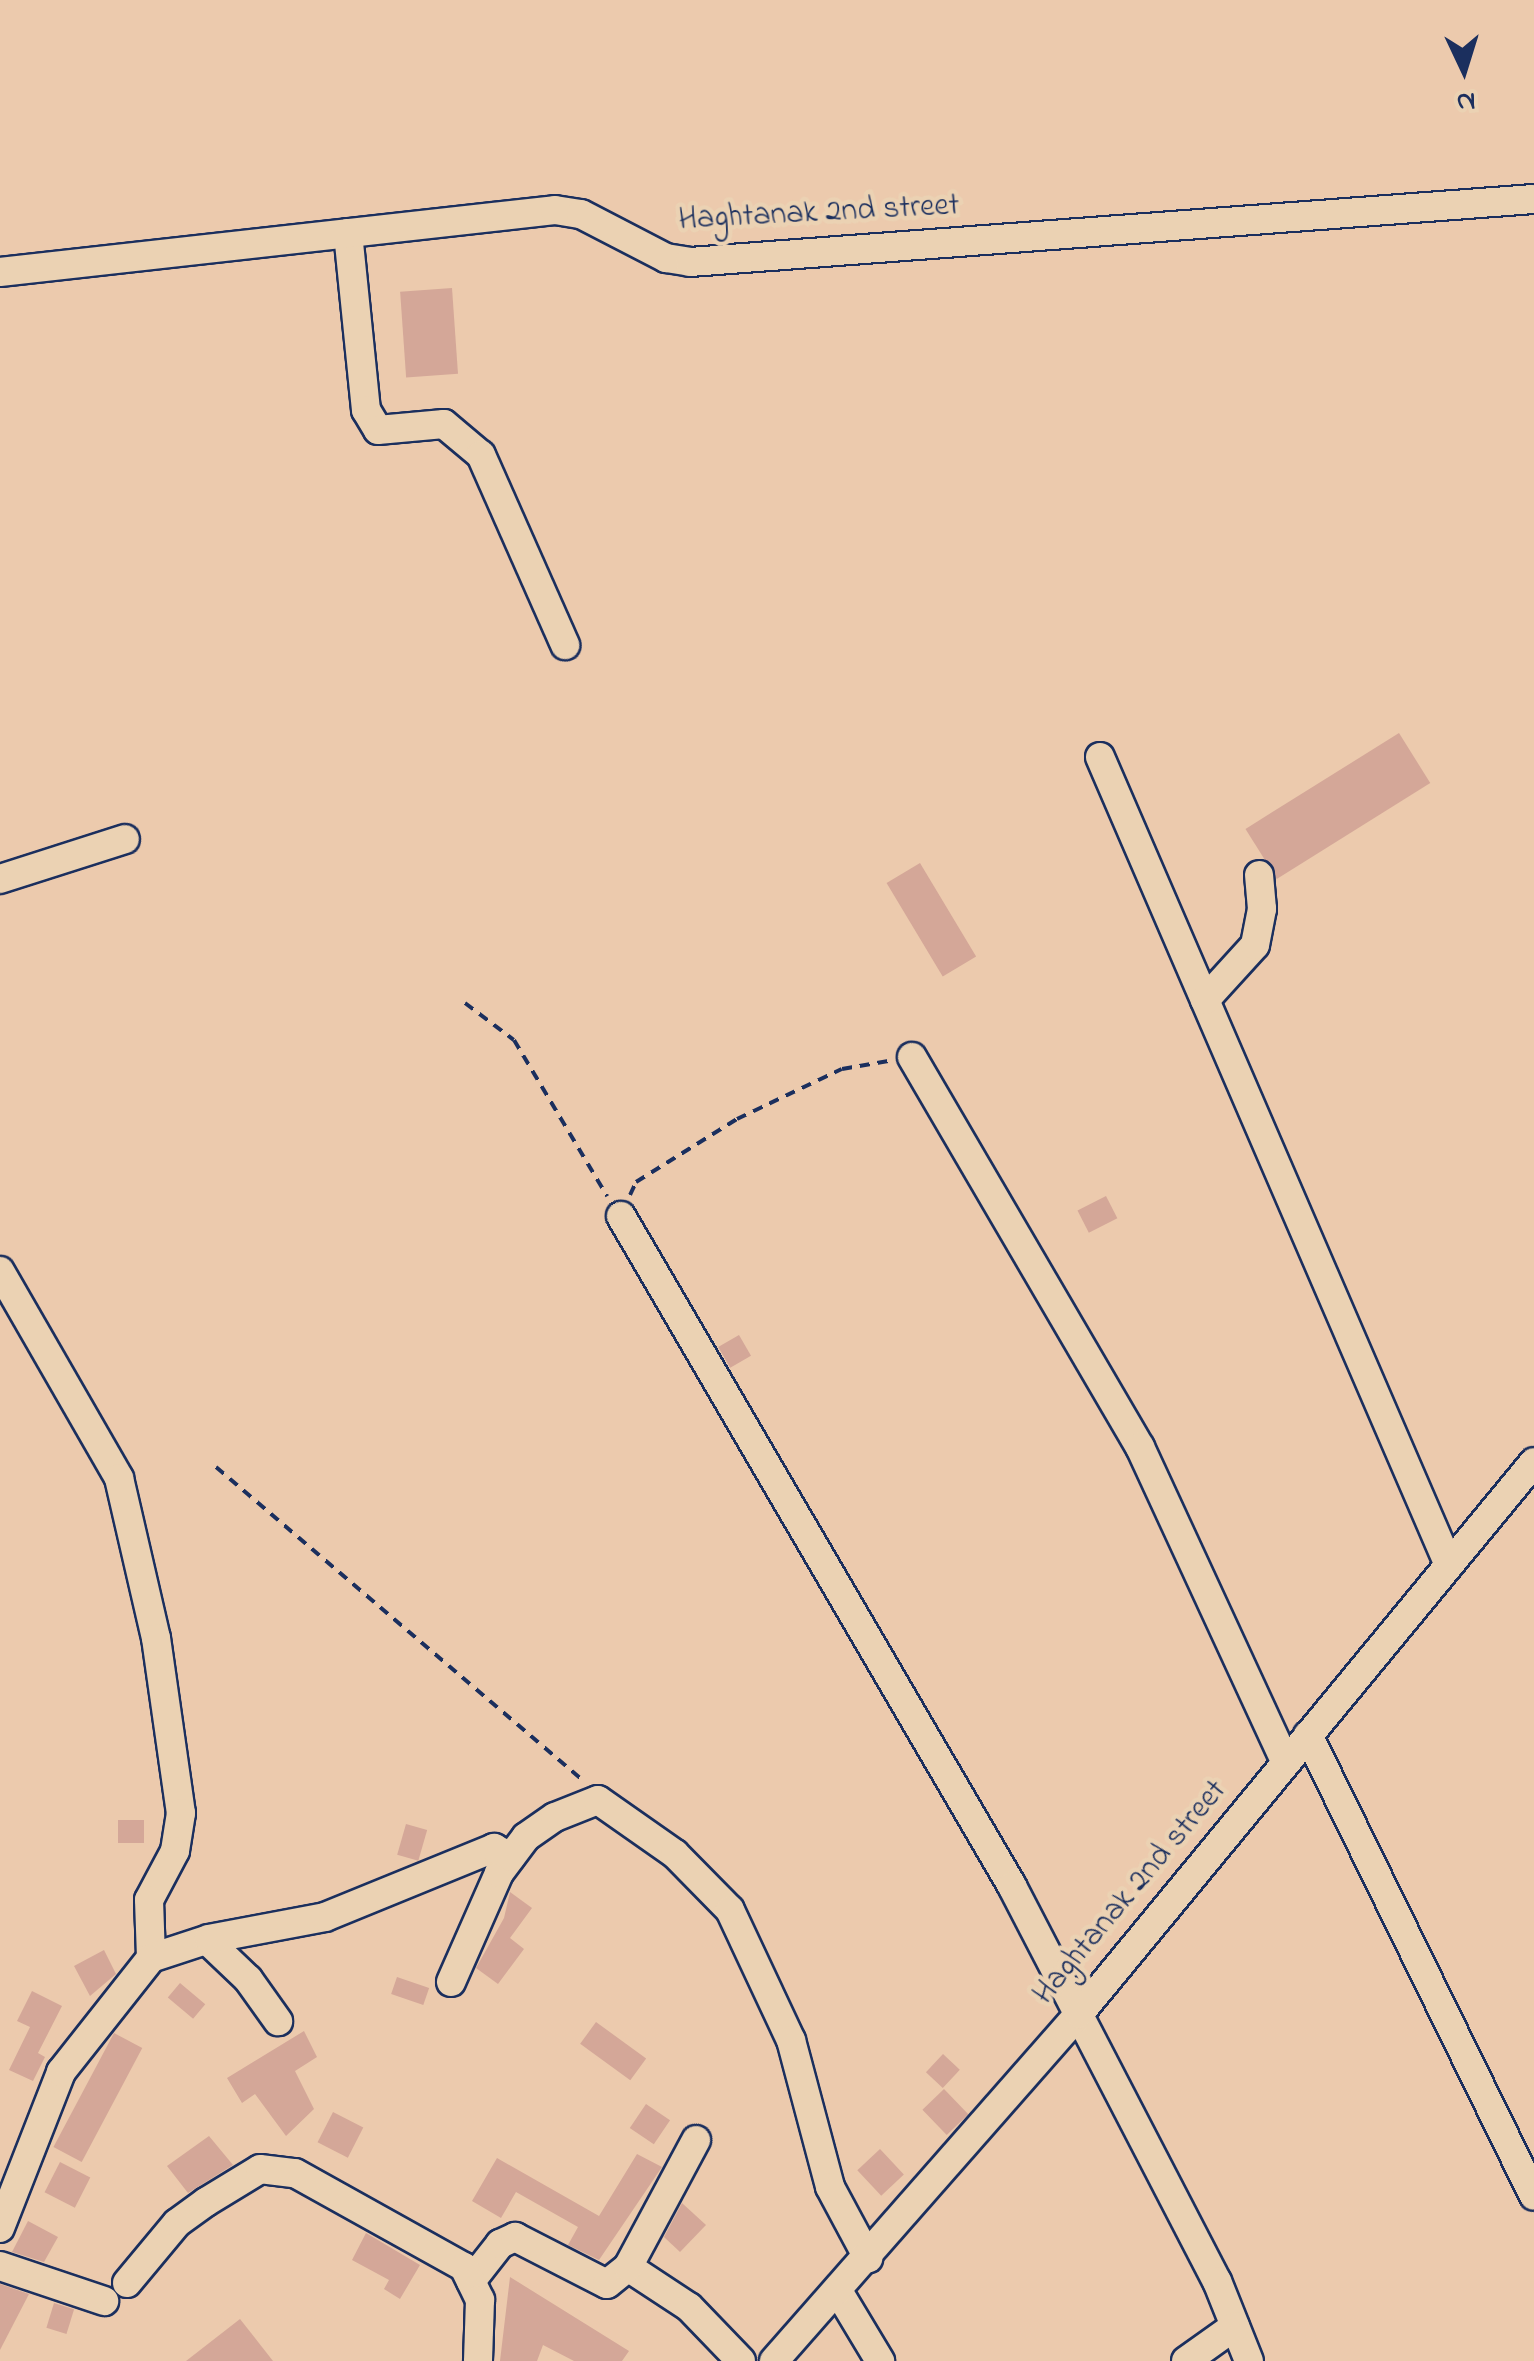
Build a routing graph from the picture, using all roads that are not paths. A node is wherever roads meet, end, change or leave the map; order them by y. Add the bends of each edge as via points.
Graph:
1 (1534, 199) edge
2 (348, 233) junction
3 (0, 272) edge
4 (566, 645) dead end
5 (1100, 757) dead end
6 (124, 839) dead end
7 (1258, 875) dead end
8 (0, 879) edge
9 (1205, 1000) junction
10 (912, 1057) road end
11 (621, 1216) road end
12 (0, 1271) edge
13 (1534, 1462) edge
14 (1449, 1564) junction
15 (1308, 1734) junction
16 (1285, 1761) junction
17 (510, 1857) junction
18 (206, 1940) junction
19 (151, 1958) junction
20 (450, 1982) dead end
21 (1079, 2014) junction
22 (278, 2021) dead end
23 (696, 2140) dead end
24 (1534, 2196) edge
25 (0, 2228) edge
26 (868, 2258) junction
27 (0, 2266) edge
28 (628, 2267) junction
29 (471, 2281) junction
30 (126, 2283) dead end
31 (838, 2291) junction
32 (104, 2301) dead end
33 (1235, 2326) junction
34 (478, 2361) edge
35 (741, 2361) edge
36 (774, 2361) edge
37 (880, 2361) edge
38 (1186, 2361) edge
39 (1249, 2361) edge

1 - 2 street, Haghtanak 2nd street via 690,262 666,258 581,214 555,210
2 - 3 street, Haghtanak 2nd street
2 - 4 street via 366,410 378,430 444,424 480,456
5 - 9 street
6 - 8 street
7 - 9 street via 1262,909 1255,945
9 - 14 street
10 - 16 street via 1140,1447
11 - 21 street via 723,1396 790,1497
12 - 19 street via 119,1478 156,1638 181,1813 174,1852 150,1900
13 - 14 street, Haghtanak 2nd street
14 - 15 street, Haghtanak 2nd street
15 - 16 street, Haghtanak 2nd street
15 - 24 street
16 - 21 street, Haghtanak 2nd street
17 - 18 street via 494,1848 325,1917
17 - 20 street
17 - 26 street via 555,1816 598,1800 675,1854 730,1910 791,2040 830,2187
18 - 19 street
18 - 22 street via 248,1979
19 - 25 street via 61,2072
21 - 26 street, Haghtanak 2nd street
21 - 33 street
23 - 28 street
26 - 31 street, Haghtanak 2nd street
27 - 32 street
28 - 29 street via 607,2284 597,2282 515,2237 500,2244
28 - 35 street via 689,2307
29 - 30 street via 464,2267 408,2233 295,2174 260,2169 177,2223
29 - 34 street via 480,2300
31 - 36 street, Haghtanak 2nd street
31 - 37 street
33 - 38 street
33 - 39 street

